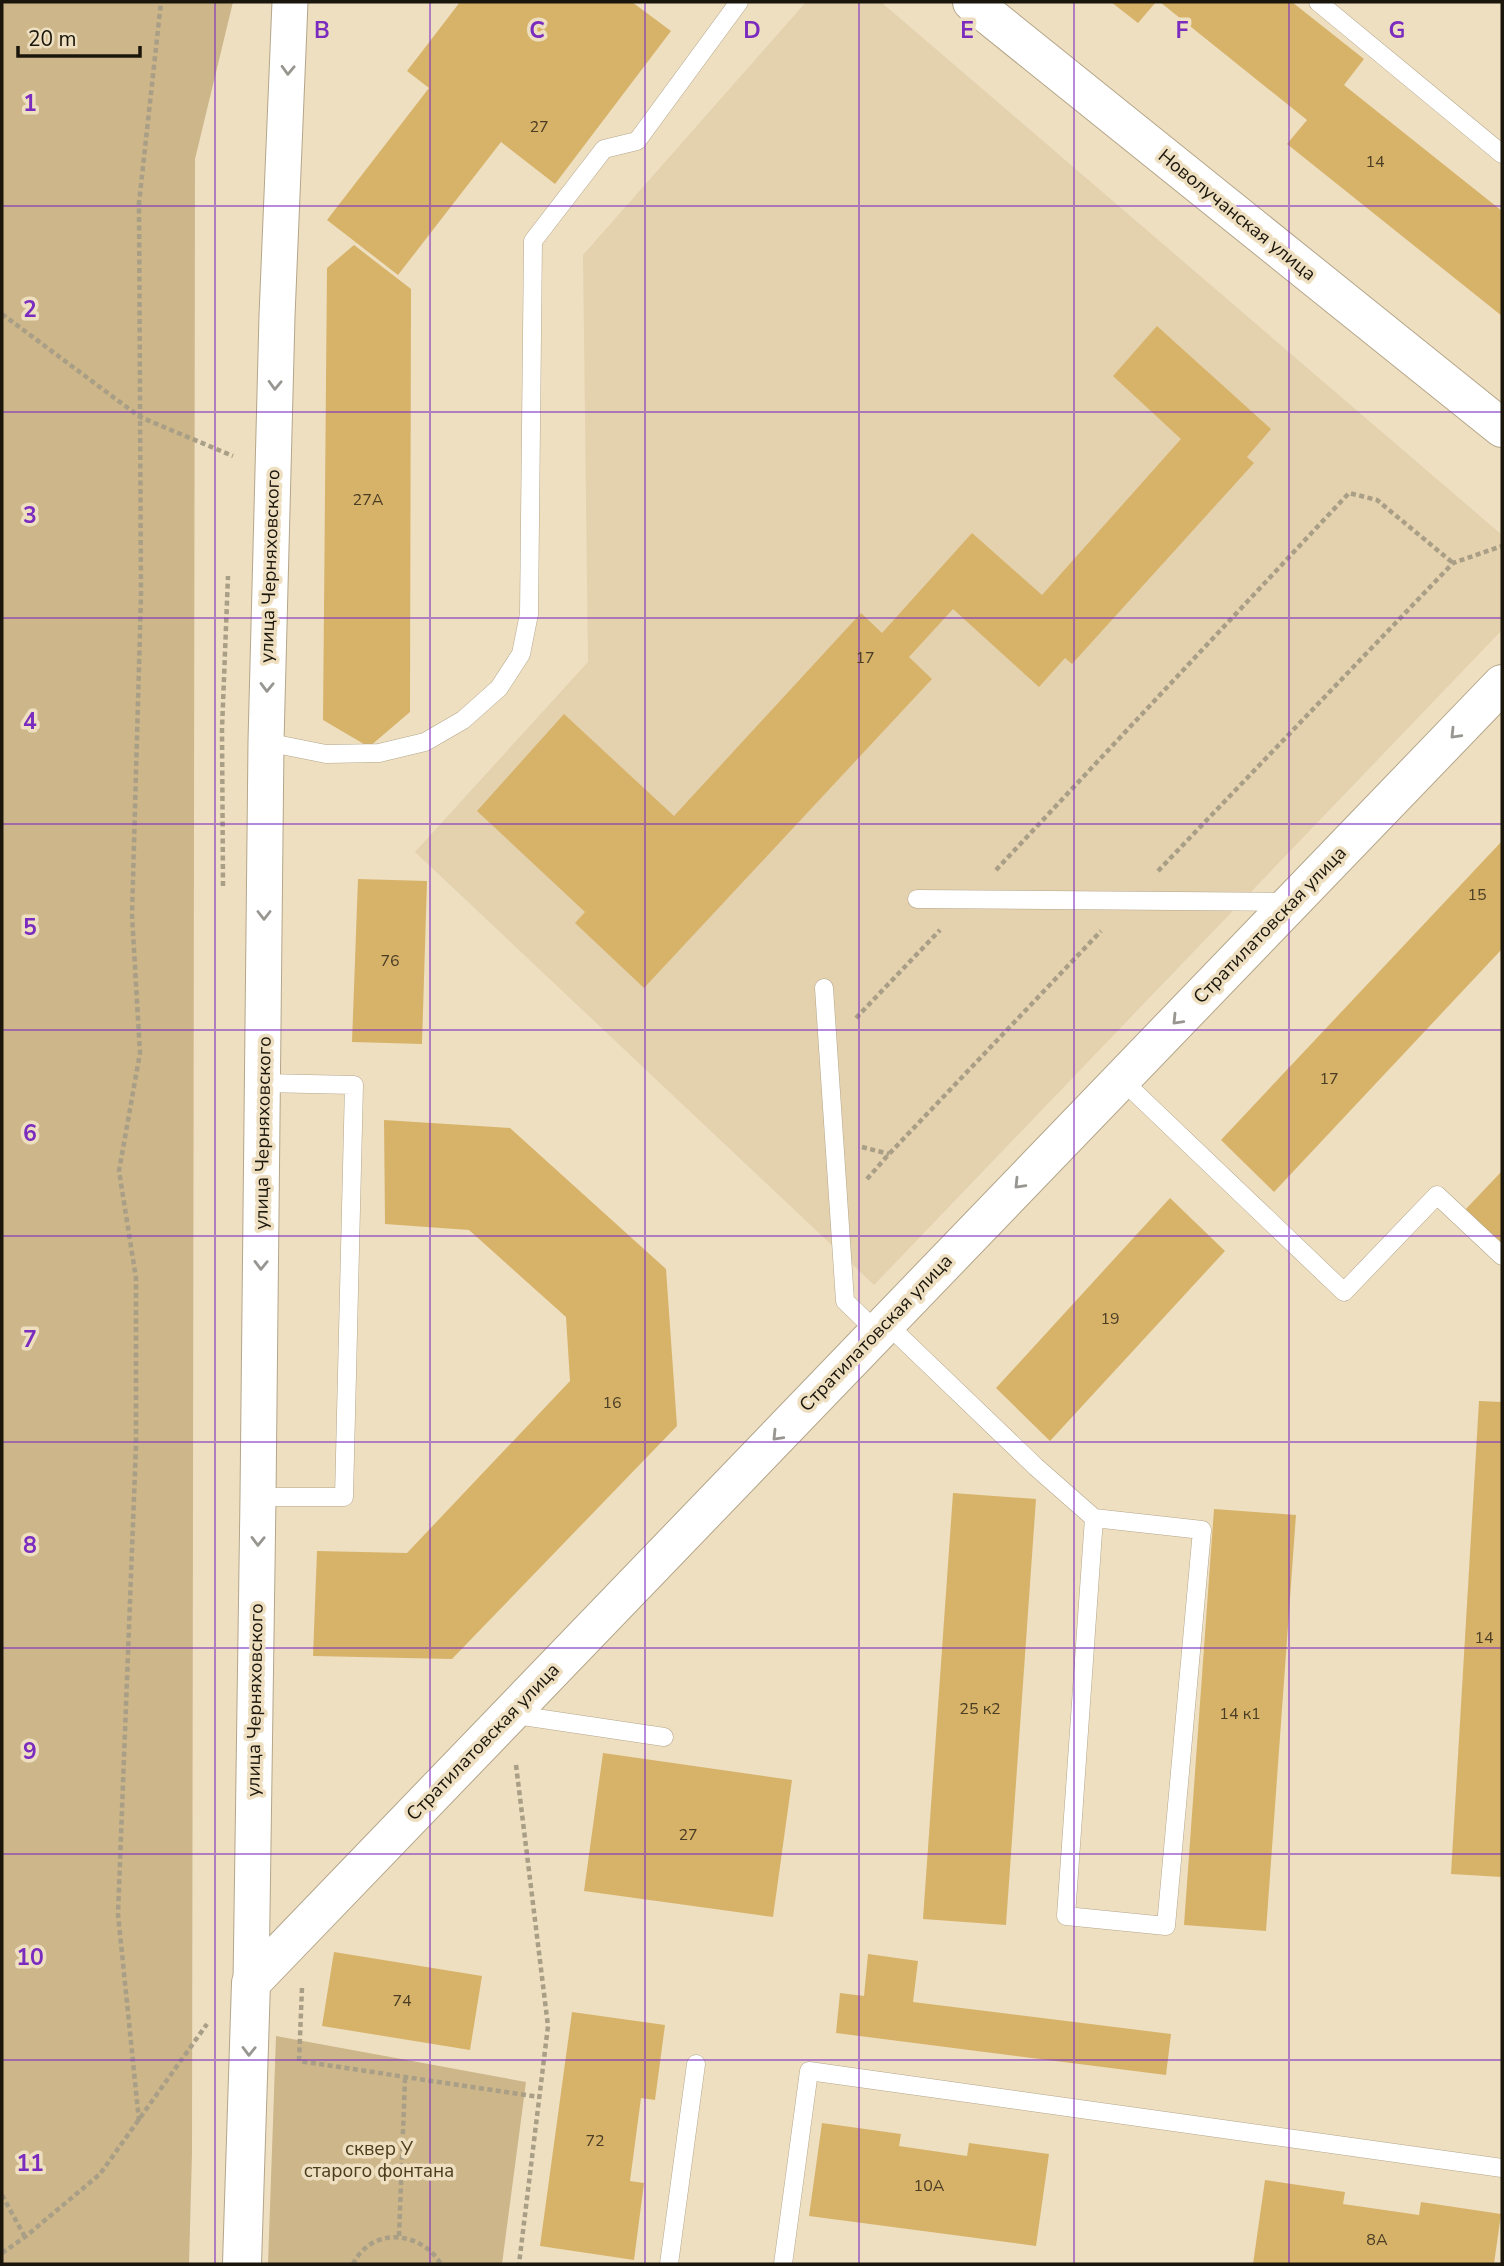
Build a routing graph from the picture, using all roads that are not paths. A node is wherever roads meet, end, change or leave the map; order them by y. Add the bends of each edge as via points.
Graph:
1 (290, 2) edge
2 (738, 2) edge
3 (972, 2) edge
4 (1318, 2) edge
5 (1502, 154) edge
6 (1502, 428) edge
7 (1502, 684) edge
8 (265, 742) junction
9 (917, 899) dead end
10 (1293, 902) junction
11 (824, 988) dead end
12 (1121, 1079) junction
13 (263, 1083) junction
14 (1502, 1256) edge
15 (881, 1327) junction
16 (258, 1497) junction
17 (1094, 1518) junction
18 (509, 1714) junction
19 (664, 1737) dead end
20 (251, 1983) junction
21 (696, 2064) dead end
22 (1502, 2168) edge
23 (242, 2264) edge
24 (669, 2264) edge
25 (783, 2264) edge

1 -> 8 street, улица Черняховского
2 - 8 lane via 637,141 604,149 533,242 529,614 521,654 499,688 463,720 425,742 379,753 326,754
3 - 6 street, Новолучанская улица
4 - 5 lane
7 -> 10 street, Стратилатовская улица
8 -> 13 street, улица Черняховского
9 - 10 lane
10 -> 12 street, Стратилатовская улица
11 - 15 lane via 845,1301
12 - 14 lane via 1344,1292 1437,1195
12 -> 15 street, Стратилатовская улица
13 -> 16 street, улица Черняховского
13 - 16 lane via 354,1085 344,1497
15 - 17 lane
15 -> 18 street, Стратилатовская улица
16 -> 20 street, улица Черняховского
17 - 17 lane via 1202,1530 1166,1926 1066,1916
18 - 19 lane
18 - 20 street, Стратилатовская улица
20 -> 23 street, улица Черняховского
21 - 24 lane
22 - 25 lane via 809,2071

